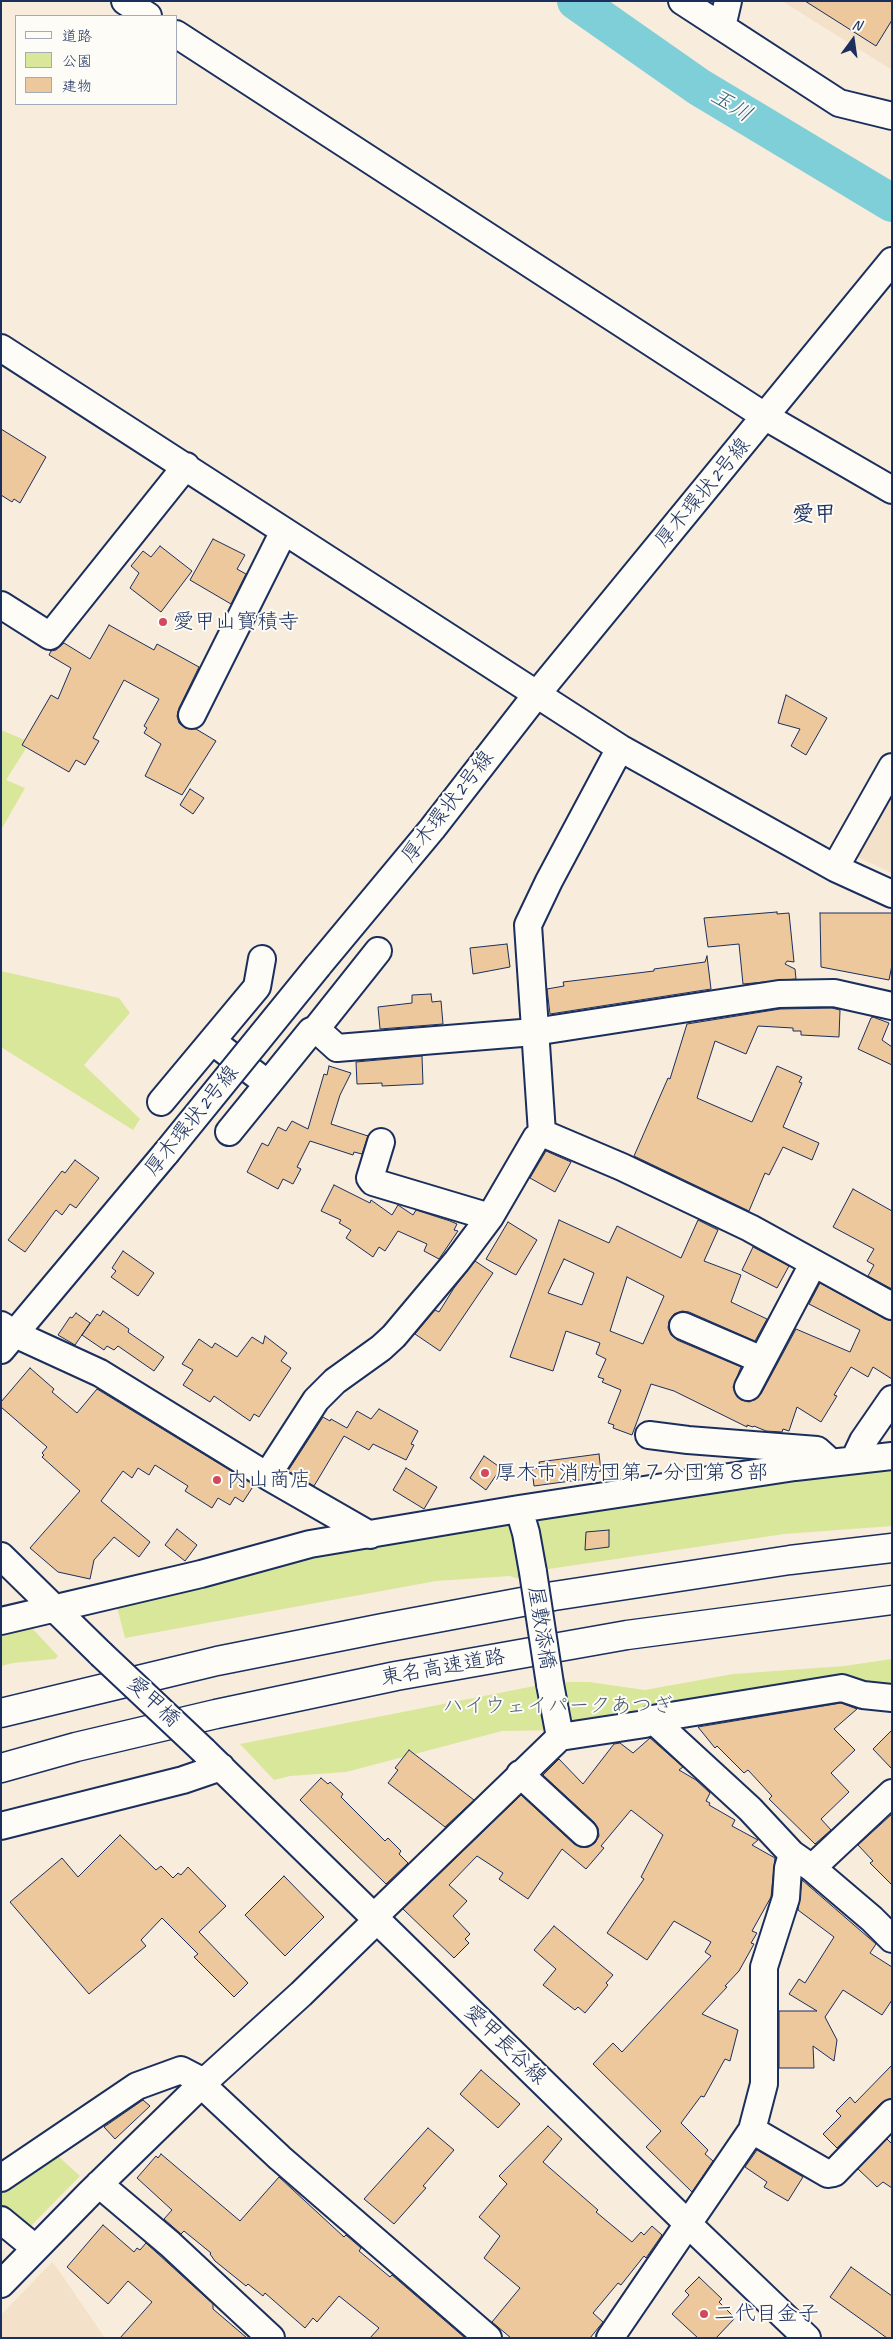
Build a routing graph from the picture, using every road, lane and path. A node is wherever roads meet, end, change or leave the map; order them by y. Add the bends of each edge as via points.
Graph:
1 (125, 1) edge
2 (682, 1) edge
3 (728, 1) edge
4 (146, 15) edge
5 (722, 27) junction
6 (178, 35) edge
7 (892, 116) edge
8 (892, 261) edge
9 (1, 348) edge
10 (766, 417) junction
11 (186, 466) junction
12 (892, 490) edge
13 (284, 531) junction
14 (1, 605) edge
15 (537, 694) junction
16 (192, 715) dead end
17 (620, 748) junction
18 (892, 766) edge
19 (835, 868) junction
20 (892, 894) edge
21 (378, 951) dead end
22 (262, 959) dead end
23 (892, 1006) edge
24 (316, 1029) junction
25 (534, 1032) junction
26 (212, 1042) junction
27 (268, 1084) junction
28 (161, 1102) dead end
29 (229, 1132) dead end
30 (542, 1133) junction
31 (381, 1142) dead end
32 (490, 1217) junction
33 (813, 1264) junction
34 (892, 1306) edge
35 (696, 1325) dead end
36 (6, 1336) edge
37 (762, 1360) junction
38 (748, 1387) dead end
39 (892, 1399) edge
40 (662, 1433) dead end
41 (892, 1456) edge
42 (843, 1461) junction
43 (269, 1477) junction
44 (519, 1509) junction
45 (370, 1535) junction
46 (892, 1548) edge
47 (1, 1556) edge
48 (892, 1600) edge
49 (55, 1608) junction
50 (1, 1621) edge
51 (892, 1698) edge
52 (1, 1714) edge
53 (652, 1719) junction
54 (560, 1737) junction
55 (212, 1759) junction
56 (1, 1768) edge
57 (520, 1774) junction
58 (892, 1793) edge
59 (1, 1826) edge
60 (584, 1833) dead end
61 (802, 1861) junction
62 (377, 1920) junction
63 (892, 1939) edge
64 (203, 2084) junction
65 (890, 2119) edge
66 (752, 2130) junction
67 (1, 2178) edge
68 (99, 2184) junction
69 (1, 2220) edge
70 (688, 2224) junction
71 (36, 2248) junction
72 (1, 2284) edge
73 (271, 2338) edge
74 (488, 2338) edge
75 (610, 2338) edge
76 (807, 2338) edge

1 - 4 street
2 - 5 street
3 - 5 street
5 - 7 street via 839,103
6 - 10 street
8 - 10 street, 厚木環状2号線
9 - 11 street
10 - 12 street
10 - 15 street, 厚木環状2号線
11 - 13 street
11 - 14 street via 50,636
13 - 15 street
13 - 16 street
15 - 17 street
15 - 36 street, 厚木環状2号線, bridge via 432,830 166,1153
17 - 19 street
17 - 25 street via 528,925
18 - 19 street
19 - 20 street
21 - 24 street
22 - 26 street via 257,987
23 - 25 street via 834,993 779,994
24 - 25 street via 337,1048
24 - 27 street
25 - 30 street
26 - 27 street
26 - 28 street
27 - 29 street
30 - 32 street
30 - 33 street via 715,1211 802,1255
31 - 32 street via 370,1178 373,1182
32 - 43 street via 394,1336 335,1380 316,1400
33 - 34 street
33 - 37 street
35 - 37 street
36 - 43 street via 100,1373
37 - 38 street
39 - 42 street via 863,1441
40 - 42 street via 817,1450
41 - 42 street
42 - 44 street
43 - 45 street
44 - 45 street
44 - 54 street, 屋敷添橋, bridge via 526,1533
45 - 49 street via 310,1544 201,1574
46 - 52 highway via 574,1593 421,1621 218,1661
47 - 49 street
48 - 56 highway, 東名高速道路 via 627,1635 396,1676 207,1716
49 - 50 street
49 - 55 street, 愛甲橋, bridge
51 - 53 street via 863,1695 842,1688
53 - 54 street via 645,1724
53 - 61 street
54 - 57 street
55 - 59 street via 183,1780
55 - 62 street, 愛甲長谷線
57 - 60 street
57 - 62 street via 381,1910
58 - 61 street
61 - 63 street
61 - 66 street via 788,1868 786,1898 764,1967 764,2084
62 - 64 street
62 - 70 street, 愛甲長谷線
64 - 67 street via 181,2070 137,2086
64 - 68 street
64 - 74 street via 280,2158
65 - 66 street via 848,2172 828,2174
66 - 70 street
68 - 71 street
68 - 73 street via 170,2244
69 - 71 street
70 - 75 street
70 - 76 street, 愛甲長谷線
71 - 72 street

